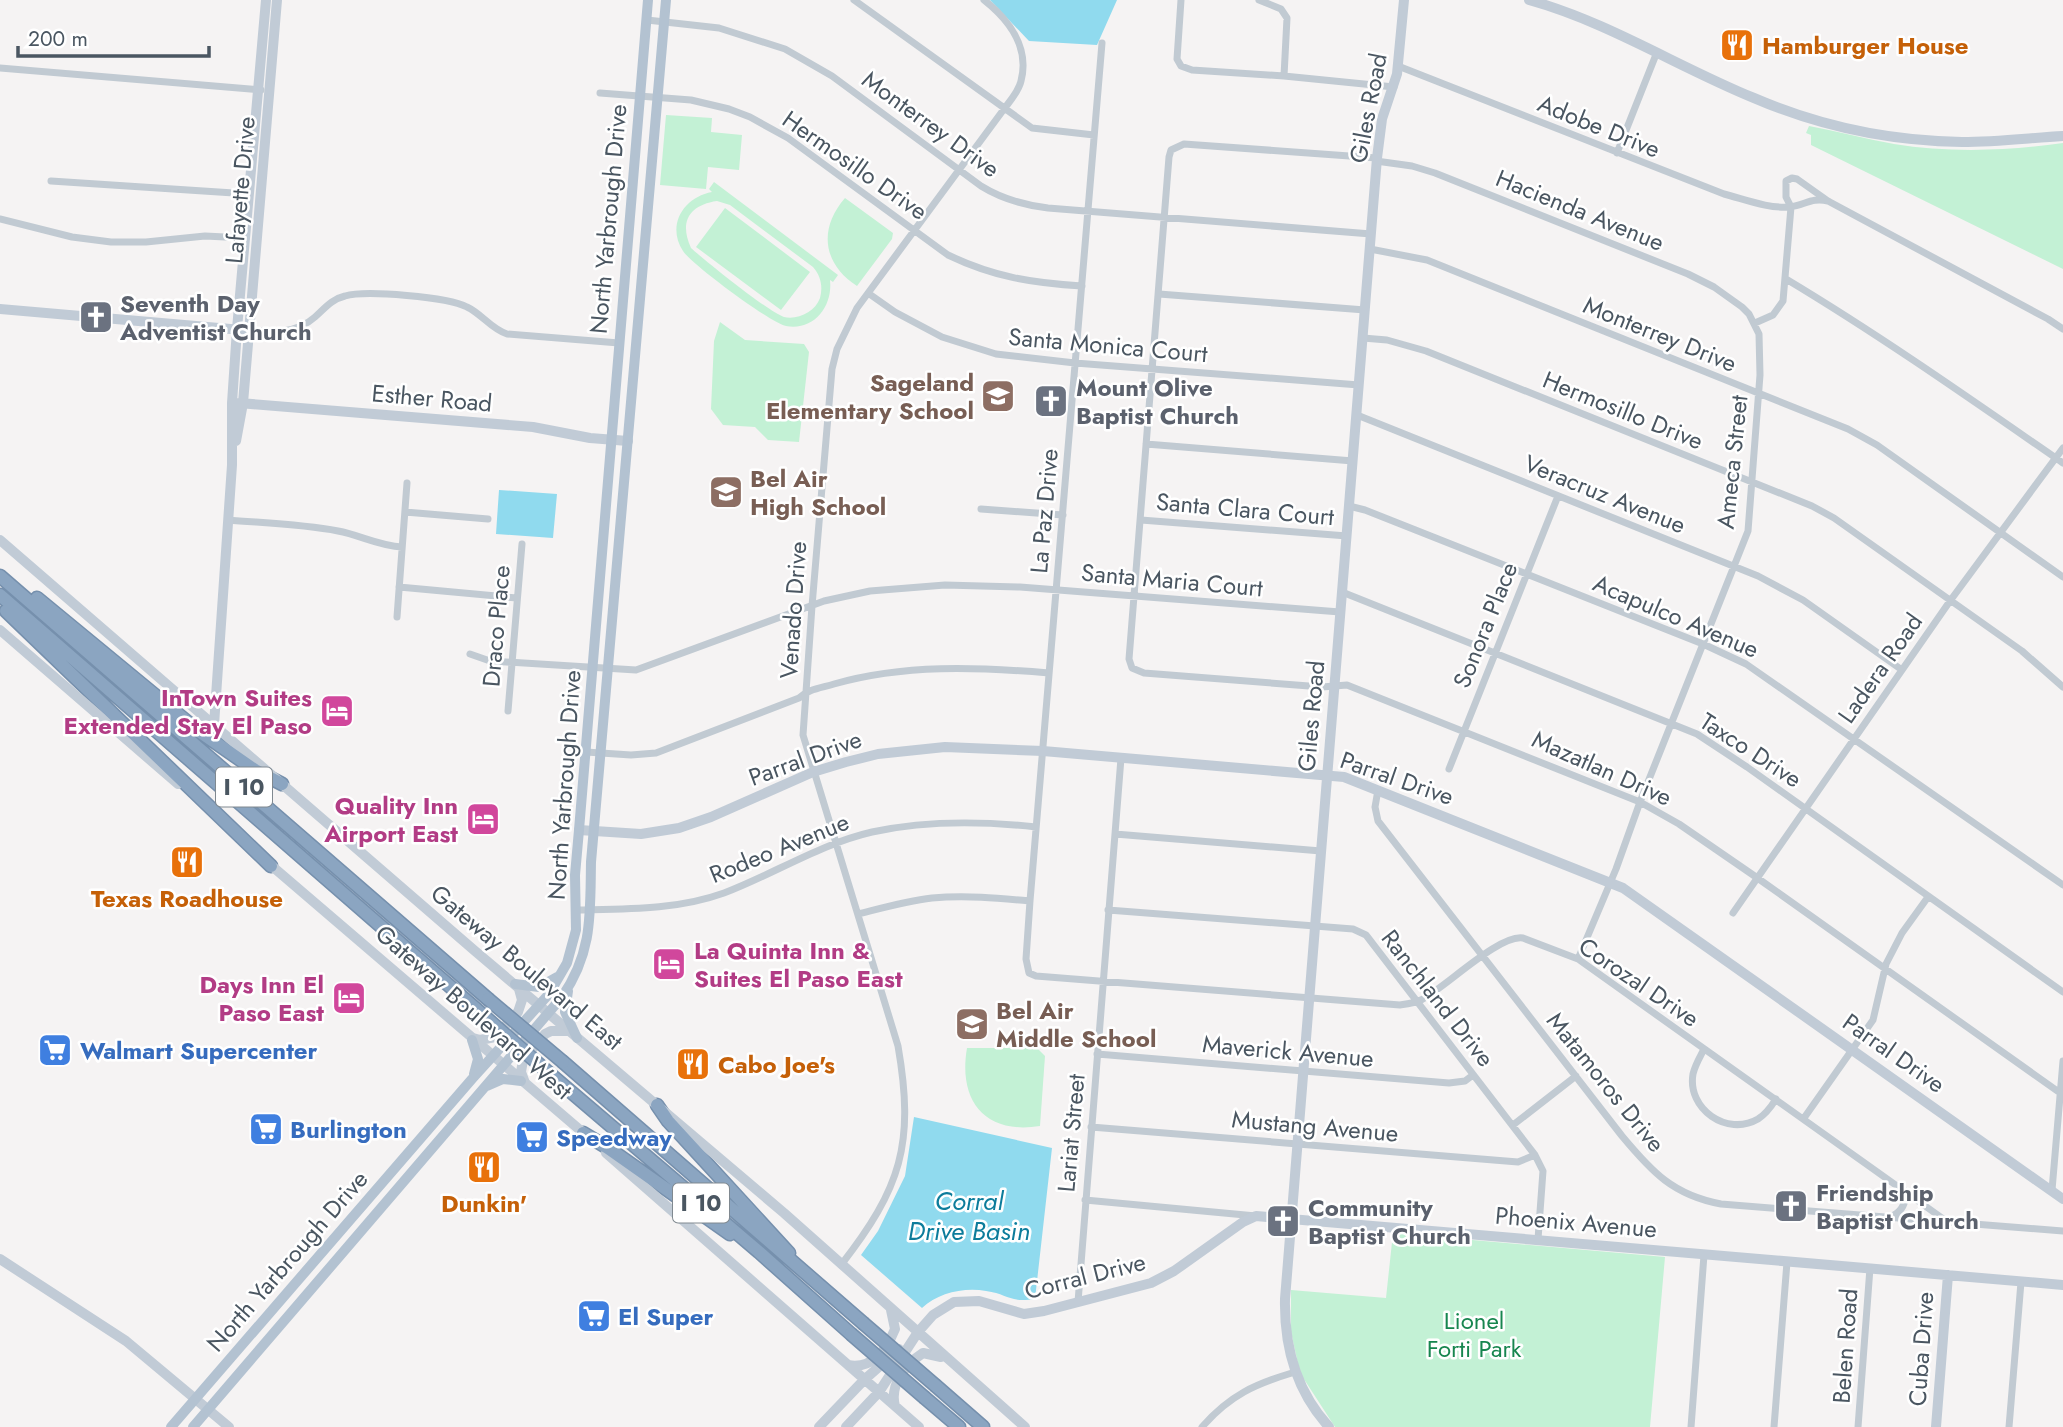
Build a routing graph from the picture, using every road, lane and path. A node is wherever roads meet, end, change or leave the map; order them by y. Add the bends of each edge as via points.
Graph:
1 (266, 0) edge
2 (277, 0) edge
3 (648, 0) edge
4 (666, 0) edge
5 (854, 0) edge
6 (984, 0) edge
7 (1181, 0) edge
8 (1259, 0) edge
9 (1404, 0) edge
10 (1529, 0) edge
11 (647, 20) junction
12 (664, 21) junction
13 (1102, 43) dead end
14 (1657, 52) junction
15 (1398, 66) junction
16 (0, 68) edge
17 (1283, 76) junction
18 (1394, 88) junction
19 (263, 90) junction
20 (600, 93) dead end
21 (640, 96) junction
22 (656, 97) junction
23 (1004, 109) junction
24 (1094, 135) junction
25 (2063, 136) edge
26 (1617, 153) junction
27 (1377, 160) junction
28 (959, 170) junction
29 (51, 181) dead end
30 (249, 194) junction
31 (1828, 201) junction
32 (1791, 207) junction
33 (1088, 211) junction
34 (1165, 217) junction
35 (0, 219) edge
36 (914, 231) junction
37 (1371, 234) junction
38 (245, 238) junction
39 (1370, 249) junction
40 (1786, 279) junction
41 (1082, 286) junction
42 (868, 293) junction
43 (1158, 294) junction
44 (0, 309) edge
45 (1365, 310) junction
46 (1755, 323) junction
47 (237, 329) junction
48 (2063, 329) edge
49 (249, 330) junction
50 (1363, 338) junction
51 (619, 343) junction
52 (1075, 363) junction
53 (1153, 369) junction
54 (1359, 385) junction
55 (1759, 393) junction
56 (232, 403) junction
57 (243, 403) junction
58 (1357, 415) junction
59 (611, 440) junction
60 (628, 441) junction
61 (1146, 444) junction
62 (2063, 448) edge
63 (2055, 458) junction
64 (1353, 461) junction
65 (2063, 463) edge
66 (232, 466) junction
67 (407, 483) dead end
68 (1752, 483) junction
69 (1558, 496) junction
70 (1349, 506) junction
71 (981, 509) dead end
72 (405, 512) junction
73 (1063, 515) junction
74 (488, 519) dead end
75 (228, 520) junction
76 (1141, 520) junction
77 (2000, 532) junction
78 (1347, 537) junction
79 (0, 540) edge
80 (522, 544) dead end
81 (402, 547) junction
82 (1734, 566) junction
83 (1526, 574) junction
84 (0, 575) edge
85 (2063, 576) edge
86 (600, 581) junction
87 (615, 583) junction
88 (399, 587) junction
89 (1056, 590) junction
90 (1342, 592) junction
91 (0, 595) edge
92 (1134, 596) junction
93 (517, 598) junction
94 (1950, 601) junction
95 (0, 606) edge
96 (812, 606) junction
97 (1340, 612) junction
98 (397, 617) dead end
99 (0, 630) edge
100 (1703, 644) junction
101 (1494, 652) junction
102 (470, 654) dead end
103 (512, 662) junction
104 (593, 669) junction
105 (609, 670) junction
106 (1902, 670) junction
107 (1049, 673) junction
108 (1335, 686) junction
109 (2063, 687) edge
110 (805, 692) junction
111 (509, 711) dead end
112 (1672, 723) junction
113 (214, 725) junction
114 (1464, 731) junction
115 (1854, 740) junction
116 (1043, 751) junction
117 (586, 752) junction
118 (602, 754) junction
119 (1121, 758) junction
120 (1449, 769) dead end
121 (813, 772) junction
122 (1328, 775) junction
123 (282, 784) junction
124 (1378, 790) junction
125 (1640, 802) junction
126 (1805, 809) junction
127 (1036, 827) junction
128 (579, 830) junction
129 (594, 831) junction
130 (1115, 834) junction
131 (835, 843) junction
132 (1321, 851) junction
133 (271, 866) junction
134 (1756, 877) junction
135 (1611, 882) junction
136 (2063, 885) edge
137 (1928, 897) junction
138 (1030, 901) junction
139 (1108, 909) junction
140 (577, 910) junction
141 (591, 910) junction
142 (1733, 913) dead end
143 (858, 914) junction
144 (1315, 926) junction
145 (1481, 957) junction
146 (1578, 959) junction
147 (1884, 970) junction
148 (562, 973) junction
149 (1102, 982) junction
150 (517, 986) junction
151 (569, 987) junction
152 (2063, 992) edge
153 (1311, 999) junction
154 (1417, 1002) junction
155 (544, 1009) junction
156 (573, 1034) junction
157 (471, 1038) junction
158 (1704, 1049) junction
159 (1852, 1049) junction
160 (1097, 1054) junction
161 (492, 1057) junction
162 (2063, 1060) edge
163 (502, 1065) junction
164 (1303, 1072) junction
165 (1473, 1075) junction
166 (1576, 1076) junction
167 (472, 1079) junction
168 (523, 1083) junction
169 (482, 1088) junction
170 (2062, 1094) edge
171 (1776, 1100) junction
172 (657, 1105) junction
173 (1804, 1118) junction
174 (1513, 1125) junction
175 (1091, 1127) junction
176 (583, 1133) junction
177 (1298, 1143) junction
178 (1535, 1155) junction
179 (1904, 1190) junction
180 (2052, 1190) junction
181 (1915, 1197) junction
182 (2063, 1199) edge
183 (1085, 1200) junction
184 (357, 1212) junction
185 (1256, 1216) junction
186 (1889, 1217) junction
187 (1291, 1218) junction
188 (1922, 1220) junction
189 (368, 1222) junction
190 (1949, 1223) junction
191 (2060, 1230) edge
192 (1538, 1239) junction
193 (760, 1252) junction
194 (1704, 1255) junction
195 (0, 1259) edge
196 (1787, 1262) junction
197 (841, 1265) junction
198 (1870, 1269) junction
199 (1948, 1275) junction
200 (807, 1276) junction
201 (2021, 1282) junction
202 (2063, 1284) edge
203 (1078, 1302) junction
204 (891, 1309) junction
205 (918, 1332) junction
206 (948, 1360) junction
207 (847, 1365) junction
208 (1294, 1372) junction
209 (864, 1380) junction
210 (878, 1392) junction
211 (196, 1399) junction
212 (895, 1407) junction
213 (208, 1409) junction
214 (172, 1427) edge
215 (193, 1427) edge
216 (229, 1427) edge
217 (819, 1427) edge
218 (846, 1427) edge
219 (919, 1427) edge
220 (959, 1427) edge
221 (983, 1427) edge
222 (1025, 1427) edge
223 (1202, 1427) edge
224 (1329, 1427) edge
225 (1691, 1427) edge
226 (1774, 1427) edge
227 (1858, 1427) edge
228 (1936, 1427) edge
229 (2009, 1427) edge

1 - 19 street, Lafayette Drive
2 - 19 street, Lafayette Drive
3 - 11 main road, North Yarbrough Drive
4 - 12 main road, North Yarbrough Drive
5 - 23 street
6 - 23 street, Venado Drive via 1012,28 1022,56 1021,82
7 - 17 street via 1177,59 1181,66
8 - 17 street via 1281,9 1287,18
9 - 15 street, Giles Road
10 - 14 street via 1580,16
11 - 12 street, Monterrey Drive
11 - 21 main road, North Yarbrough Drive
12 - 22 main road, North Yarbrough Drive
12 - 28 street, Monterrey Drive via 738,33 794,54 832,76
13 - 24 street, La Paz Drive
14 - 25 street via 1769,105 1869,132 1959,142
14 - 26 street
15 - 18 street, Giles Road
15 - 26 street, Adobe Drive
16 - 19 street
17 - 18 street
18 - 27 street, Giles Road via 1382,119
19 - 30 street, Lafayette Drive
19 - 49 street, Lafayette Drive
20 - 21 street, Hermosillo Drive
21 - 22 street, Hermosillo Drive
21 - 51 main road, North Yarbrough Drive
22 - 36 street, Hermosillo Drive via 711,104 750,117 788,138
22 - 60 main road, North Yarbrough Drive
23 - 24 street via 1039,130
23 - 28 street, Venado Drive
24 - 33 street, La Paz Drive
26 - 32 street, Adobe Drive via 1724,194
27 - 34 street, Hacienda Avenue via 1184,144 1174,147 1169,157
27 - 37 street, Giles Road
27 - 46 street, Hacienda Avenue via 1435,173 1688,274 1730,297
28 - 33 street, Monterrey Drive via 1005,199
28 - 36 street, Venado Drive
29 - 30 street
30 - 38 street, Lafayette Drive
31 - 32 street, Adobe Drive via 1815,199
31 - 32 street via 1792,177 1785,190
31 - 48 street
32 - 40 street
33 - 34 street, Monterrey Drive
33 - 41 street, La Paz Drive
34 - 37 street, Monterrey Drive
34 - 43 street
35 - 38 street via 111,242
36 - 41 street, Hermosillo Drive via 948,255 984,271 1027,282
36 - 42 street, Venado Drive
37 - 39 street, Giles Road
38 - 47 street, Lafayette Drive
39 - 45 street, Giles Road
39 - 55 street, Monterrey Drive via 1427,260
40 - 46 street via 1781,307
40 - 63 street
41 - 52 street, La Paz Drive
42 - 52 street, Santa Monica Court via 919,325 966,346
42 - 96 street, Venado Drive via 847,326 832,369
43 - 45 street
43 - 53 street
44 - 47 street
45 - 50 street, Giles Road
46 - 55 street, Ameca Street via 1760,344
47 - 49 street
47 - 56 street, Lafayette Drive
49 - 51 street via 296,329 335,300 368,294 454,301 507,334
49 - 57 street, Lafayette Drive
50 - 54 street, Giles Road
50 - 68 street, Hermosillo Drive via 1426,351
51 - 59 main road, North Yarbrough Drive
52 - 53 street, Santa Monica Court
52 - 73 street, La Paz Drive
53 - 54 street, Santa Monica Court
53 - 61 street
54 - 58 street, Giles Road
55 - 68 street, Ameca Street
55 - 77 street, Monterrey Drive via 1877,445
56 - 57 street, Esther Road
56 - 66 street, Lafayette Drive
57 - 59 street, Esther Road via 533,427
57 - 66 street, Lafayette Drive
58 - 64 street, Giles Road
58 - 69 street, Veracruz Avenue
59 - 60 street, Esther Road
59 - 86 main road, North Yarbrough Drive
60 - 87 main road, North Yarbrough Drive
61 - 64 street
61 - 76 street
62 - 63 street, Ladera Road
63 - 65 street
63 - 77 street, Ladera Road
64 - 70 street, Giles Road
66 - 75 street, Lafayette Drive
67 - 72 street
68 - 82 street, Ameca Street via 1748,531
68 - 94 street, Hermosillo Drive via 1823,512
69 - 82 street, Veracruz Avenue
69 - 83 street, Sonora Place
70 - 78 street, Giles Road
70 - 83 street, Acapulco Avenue
71 - 73 street
72 - 74 street
72 - 81 street
73 - 89 street, La Paz Drive
75 - 81 street via 325,528 387,547
75 - 113 street, Lafayette Drive
76 - 78 street, Santa Clara Court
76 - 92 street
77 - 85 street, Monterrey Drive
77 - 94 street, Ladera Road
78 - 90 street, Giles Road
79 - 113 street, Gateway Boulevard East
80 - 93 street, Draco Place
81 - 88 street
82 - 100 street, Ameca Street
82 - 106 street, Veracruz Avenue via 1791,592
83 - 100 street, Acapulco Avenue
83 - 101 street, Sonora Place
84 - 123 highway via 43,602 196,729 255,771
84 - 200 highway, I 10, bridge
86 - 87 main road
86 - 104 main road, North Yarbrough Drive
87 - 105 main road, North Yarbrough Drive
88 - 93 street
88 - 98 street
89 - 92 street, Santa Maria Court
89 - 96 street, Santa Maria Court via 920,586 859,593
89 - 107 street, La Paz Drive
90 - 97 street, Giles Road
90 - 101 street, Taxco Drive
91 - 193 highway, I 10, bridge
92 - 97 street, Santa Maria Court
92 - 108 street, Mazatlan Drive via 1129,659 1135,671
93 - 103 street, Draco Place
94 - 106 street, Ladera Road
94 - 109 street, Hermosillo Drive via 2022,651
95 - 133 highway
96 - 105 street, Santa Maria Court via 645,668
96 - 110 street, Venado Drive
97 - 108 street, Giles Road
99 - 133 street, Gateway Boulevard West
100 - 112 street, Ameca Street
100 - 115 street, Acapulco Avenue via 1757,670
101 - 112 street, Taxco Drive
101 - 114 street, Sonora Place
102 - 103 street, Santa Maria Court
103 - 104 street, Santa Maria Court
103 - 111 street, Draco Place
104 - 105 street, Santa Maria Court
104 - 117 main road, North Yarbrough Drive
105 - 118 main road, North Yarbrough Drive
106 - 115 street, Ladera Road
107 - 110 street via 915,670
107 - 116 street, La Paz Drive
108 - 114 street, Mazatlan Drive via 1347,685
108 - 122 street, Giles Road
110 - 118 street via 656,752
110 - 121 street, Venado Drive via 803,735
112 - 125 street, Ameca Street
112 - 126 street, Taxco Drive via 1706,739
113 - 123 street, Gateway Boulevard East
114 - 120 street, Sonora Place
114 - 125 street, Mazatlan Drive
115 - 126 street, Ladera Road
115 - 136 street, Acapulco Avenue
116 - 119 street, Parral Drive
116 - 121 street, Parral Drive via 910,750
116 - 127 street, La Paz Drive
117 - 118 street
117 - 128 main road, North Yarbrough Drive
118 - 129 main road, North Yarbrough Drive
119 - 122 street, Parral Drive
119 - 130 street, Lariat Street
121 - 129 street, Parral Drive via 680,828 641,834
121 - 131 street, Venado Drive
122 - 124 street, Parral Drive
122 - 132 street, Giles Road
123 - 150 street, Gateway Boulevard East
124 - 135 street, Parral Drive
124 - 145 street, Matamoros Drive via 1378,821
125 - 134 street, Mazatlan Drive
125 - 135 street, Ameca Street
126 - 134 street, Ladera Road
126 - 137 street, Taxco Drive
127 - 131 street, Rodeo Avenue via 941,822
127 - 138 street, La Paz Drive
128 - 129 street, Parral Drive
128 - 140 main road, North Yarbrough Drive
129 - 141 main road, North Yarbrough Drive
130 - 132 street
130 - 139 street, Lariat Street
131 - 141 street, Rodeo Avenue via 701,900 643,909
131 - 143 street, Venado Drive
132 - 144 street, Giles Road
133 - 157 street, Gateway Boulevard West
134 - 142 street, Ladera Road
134 - 147 street, Mazatlan Drive
135 - 146 street, Ameca Street
135 - 159 street, Parral Drive
137 - 147 street via 1902,933
137 - 152 street, Taxco Drive
138 - 143 street via 934,898
138 - 149 street, La Paz Drive via 1029,973
139 - 144 street, Ranchland Drive
139 - 149 street, Lariat Street
140 - 141 street, Rodeo Avenue
140 - 148 main road, North Yarbrough Drive via 572,947
141 - 151 main road, North Yarbrough Drive via 584,954
143 - 197 street, Venado Drive via 898,1046 906,1117 891,1187 875,1220
144 - 153 street, Giles Road
144 - 154 street, Ranchland Drive via 1353,929 1366,935
145 - 146 street, Corozal Drive via 1516,937
145 - 154 street, Corozal Drive
145 - 166 street, Matamoros Drive
146 - 158 street, Corozal Drive
147 - 159 street via 1873,1020
147 - 170 street, Mazatlan Drive
148 - 150 main road via 539,988
148 - 155 main road, North Yarbrough Drive
149 - 153 street
149 - 160 street, Lariat Street
150 - 155 street, Gateway Boulevard East
150 - 157 street via 522,1000 518,1012 495,1037
151 - 155 main road, North Yarbrough Drive
151 - 156 main road via 565,1012
153 - 154 street
153 - 164 street, Giles Road
154 - 165 street, Ranchland Drive
155 - 156 street, Gateway Boulevard East
155 - 161 main road, North Yarbrough Drive
155 - 163 main road, North Yarbrough Drive
156 - 168 street via 545,1034 523,1060
156 - 172 street, Gateway Boulevard East
157 - 161 street, Gateway Boulevard West
157 - 167 main road via 478,1060
158 - 171 street, Corozal Drive
158 - 171 street via 1693,1074 1693,1089 1702,1108 1714,1118 1731,1124 1752,1122
159 - 173 street
159 - 180 street, Parral Drive
160 - 164 street, Maverick Avenue
160 - 175 street, Lariat Street
161 - 163 street, Gateway Boulevard West
161 - 167 main road, North Yarbrough Drive
162 - 170 street
163 - 168 street, Gateway Boulevard West
163 - 169 main road, North Yarbrough Drive
164 - 165 street, Maverick Avenue via 1458,1083
164 - 177 street, Giles Road
165 - 174 street, Ranchland Drive
166 - 174 street
166 - 186 street, Matamoros Drive via 1647,1166 1685,1193 1721,1204
167 - 184 main road, North Yarbrough Drive
168 - 169 main road via 503,1079
168 - 176 street, Gateway Boulevard West
169 - 189 main road, North Yarbrough Drive
170 - 180 street
171 - 173 street, Corozal Drive
172 - 197 street, Gateway Boulevard East
172 - 200 highway
173 - 179 street, Corozal Drive
174 - 178 street, Ranchland Drive
175 - 177 street, Mustang Avenue
175 - 183 street, Lariat Street
176 - 193 highway via 715,1226
176 - 207 street, Gateway Boulevard West
177 - 178 street, Mustang Avenue via 1518,1162
177 - 187 street, Giles Road
178 - 192 street, Ranchland Drive via 1543,1175
179 - 181 street, Corozal Drive
179 - 186 street via 1902,1208
180 - 182 street, Parral Drive
181 - 188 street
181 - 190 street, Corozal Drive
183 - 185 street, Phoenix Avenue
183 - 203 street, Lariat Street
184 - 189 main road
184 - 211 main road, North Yarbrough Drive
185 - 187 street, Phoenix Avenue
185 - 203 street, Corral Drive via 1164,1277
186 - 188 street, Matamoros Drive
187 - 192 street, Phoenix Avenue
187 - 208 street, Giles Road via 1285,1315
188 - 190 street, Matamoros Drive
189 - 213 main road, North Yarbrough Drive
190 - 191 street, Matamoros Drive
192 - 194 street, Phoenix Avenue
193 - 220 highway, I 10, bridge
194 - 196 street, Phoenix Avenue
194 - 225 street
195 - 211 street via 126,1341
196 - 198 street, Phoenix Avenue
196 - 226 street
197 - 204 street, Gateway Boulevard East
198 - 199 street, Phoenix Avenue
198 - 227 street, Belen Road
199 - 201 street, Phoenix Avenue
199 - 228 street, Cuba Drive
200 - 221 highway, I 10, bridge
201 - 202 street, Phoenix Avenue
201 - 229 street
203 - 205 street, Corral Drive via 1024,1314 987,1302 954,1302
204 - 205 street, Gateway Boulevard East
204 - 207 street via 895,1329 874,1360 866,1366
205 - 206 street, Gateway Boulevard East
205 - 209 street
205 - 210 street
206 - 212 street via 932,1353 916,1357 896,1382
206 - 222 street, Gateway Boulevard East
207 - 209 street, Gateway Boulevard West
208 - 223 street via 1258,1384 1222,1405
208 - 224 street, Giles Road
209 - 210 street, Gateway Boulevard West
209 - 217 street
210 - 212 street, Gateway Boulevard West
210 - 218 street
211 - 213 street
211 - 214 main road, North Yarbrough Drive
212 - 219 street, Gateway Boulevard West
213 - 215 main road, North Yarbrough Drive
213 - 216 street

